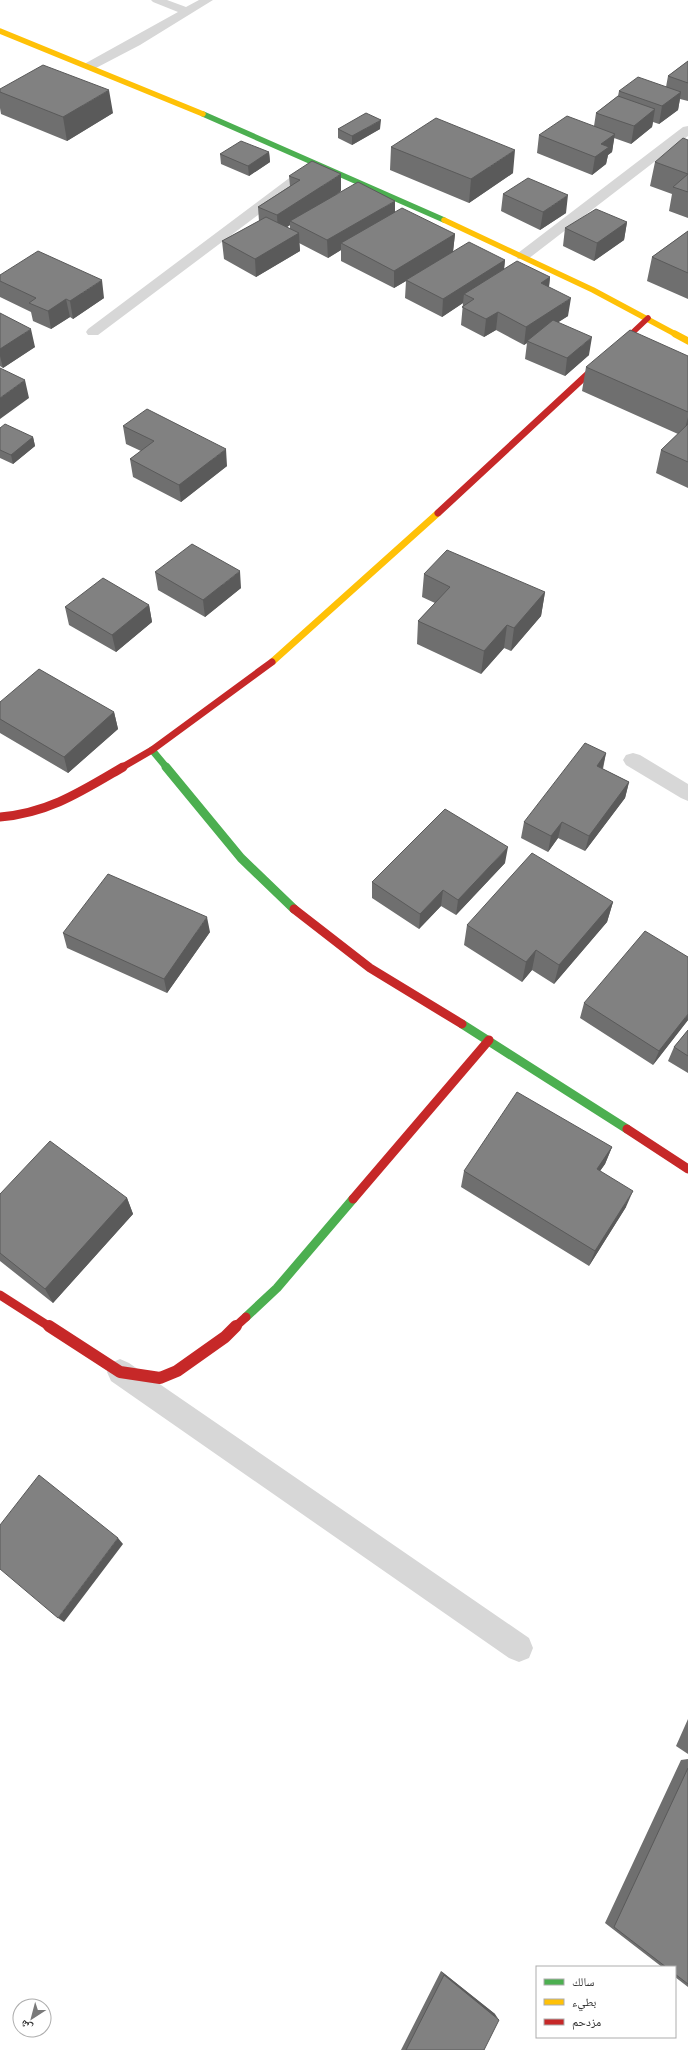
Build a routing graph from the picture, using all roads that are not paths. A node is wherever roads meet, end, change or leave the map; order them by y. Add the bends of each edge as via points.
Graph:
1 (158, 0) edge
2 (207, 0) edge
3 (188, 12) junction
4 (0, 31) edge
5 (90, 66) junction
6 (688, 130) edge
7 (319, 163) junction
8 (523, 256) junction
9 (648, 318) junction
10 (94, 332) dead end
11 (688, 341) edge
12 (152, 750) junction
13 (633, 760) dead end
14 (688, 793) edge
15 (0, 817) edge
16 (489, 1040) junction
17 (688, 1169) edge
18 (0, 1295) edge
19 (120, 1372) junction
20 (519, 1648) dead end

1 - 3 street
2 - 3 street
3 - 5 street
4 - 5 street
5 - 7 street
6 - 8 street
7 - 8 street
7 - 10 street
8 - 9 street
9 - 11 street
9 - 12 street via 279,656
12 - 15 street via 64,801 22,815
12 - 16 street via 242,858 300,916 370,968
13 - 14 street
16 - 17 street
16 - 19 street via 277,1288 252,1313 225,1337 177,1370 160,1378
18 - 19 street
19 - 20 street

